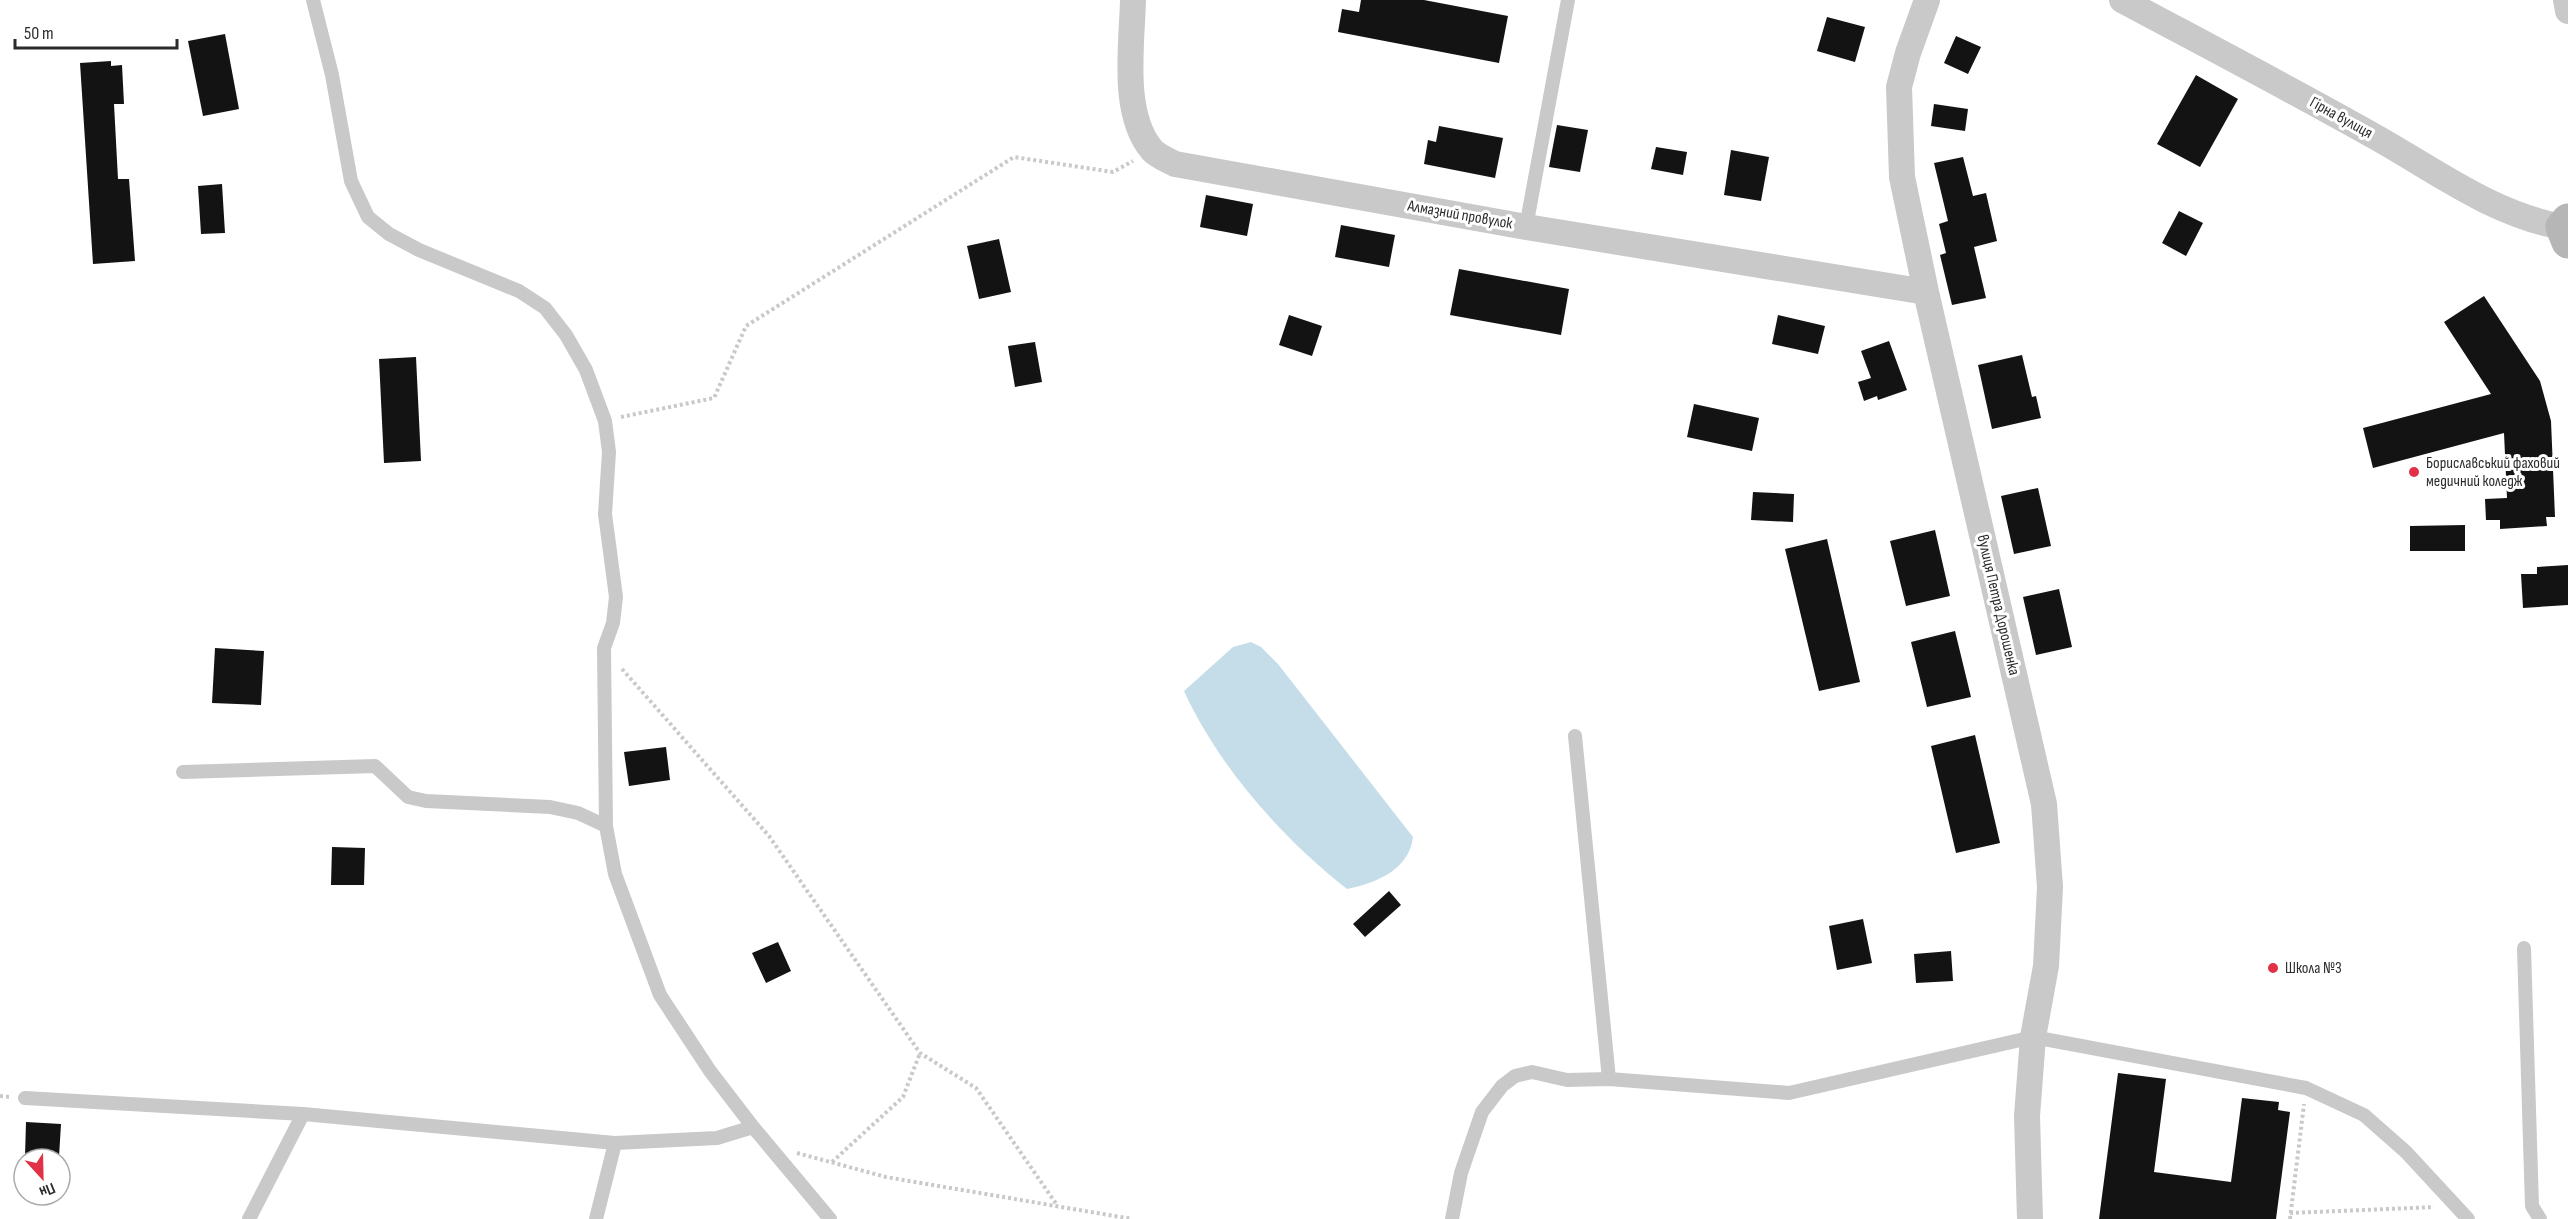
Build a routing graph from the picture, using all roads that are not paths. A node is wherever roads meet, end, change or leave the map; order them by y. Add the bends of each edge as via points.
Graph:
1 (313, 0) edge
2 (1133, 0) edge
3 (1568, 0) edge
4 (1927, 0) edge
5 (2122, 0) edge
6 (2566, 0) edge
7 (2568, 11) edge
8 (1526, 227) junction
9 (2566, 230) edge
10 (1926, 292) junction
11 (1575, 736) dead end
12 (183, 772) dead end
13 (606, 826) junction
14 (2524, 948) dead end
15 (2033, 1037) junction
16 (1608, 1079) junction
17 (26, 1098) dead end
18 (303, 1114) junction
19 (753, 1127) junction
20 (615, 1143) junction
21 (249, 1219) edge
22 (596, 1219) edge
23 (830, 1219) edge
24 (1452, 1219) edge
25 (2030, 1219) edge
26 (2468, 1219) edge
27 (2540, 1219) edge

1 - 13 lane via 332,75 351,181 368,217 419,250 519,291 545,308 586,370 605,421 609,452 605,514 616,597 613,623 604,648
2 - 8 street, Алмазний провулок via 1131,106 1152,151 1176,164
3 - 8 lane
4 - 10 street, вулиця Петра Дорошенка via 1899,87 1902,177
5 - 9 street, Гірна вулиця via 2279,83 2492,205
6 - 7 street
8 - 10 street, Алмазний провулок
10 - 15 street, вулиця Петра Дорошенка via 2044,804 2049,910 2046,966
11 - 16 lane
12 - 13 lane via 375,766 408,796 426,801 550,807 578,813
13 - 19 lane via 615,874 660,995
14 - 27 lane via 2532,1206
15 - 16 lane via 1789,1094
15 - 25 street, вулиця Петра Дорошенка via 2027,1116
15 - 26 lane via 2306,1088 2364,1115 2406,1152
16 - 24 lane via 1567,1080 1532,1072 1515,1076 1502,1086 1482,1112 1461,1173
17 - 18 lane
18 - 20 lane
18 - 21 lane
19 - 20 lane via 717,1138
19 - 23 lane
20 - 22 lane

